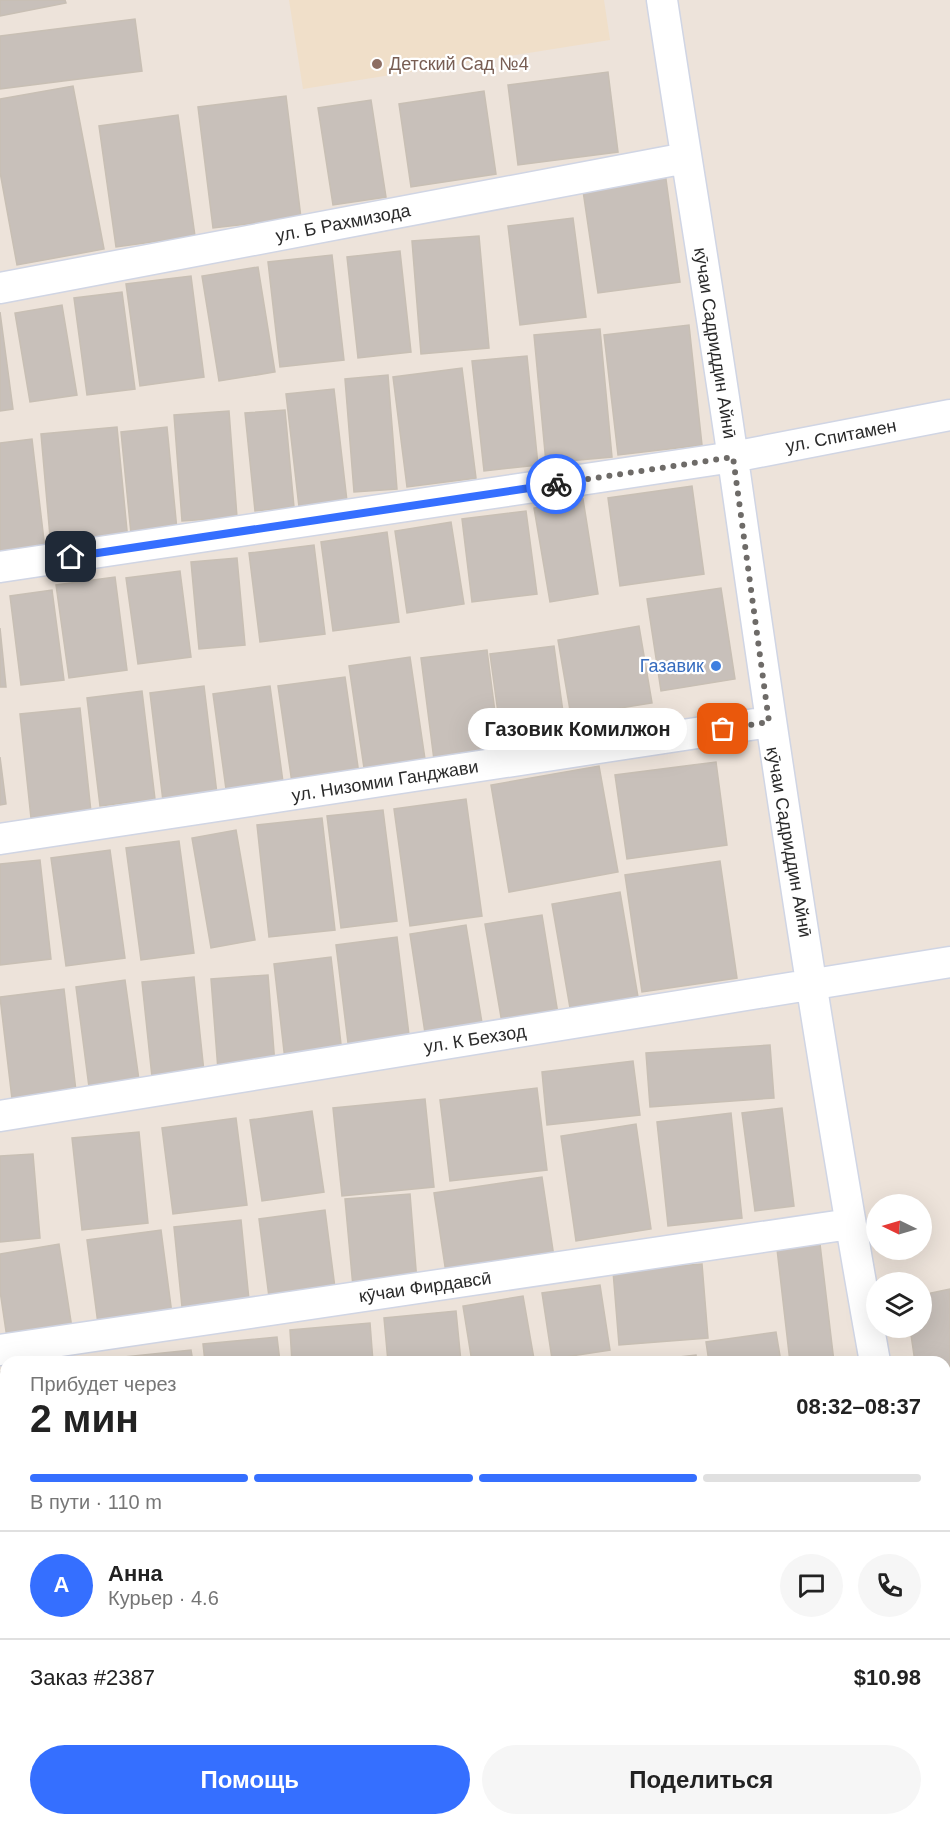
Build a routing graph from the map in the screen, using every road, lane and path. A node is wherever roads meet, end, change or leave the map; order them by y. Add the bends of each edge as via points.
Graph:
1 (662, 0) edge
2 (686, 158) junction
3 (1, 284) edge
4 (950, 416) edge
5 (733, 457) junction
6 (0, 567) edge
7 (769, 722) junction
8 (0, 839) edge
9 (950, 962) edge
10 (813, 984) junction
11 (0, 1116) edge
12 (850, 1224) junction
13 (0, 1350) edge
14 (874, 1356) edge

1 - 2 street, кӯчаи Садриддин Айнӣ
2 - 3 street, ул. Б Рахмизода
2 - 5 street, кӯчаи Садриддин Айнӣ
4 - 5 street, ул. Спитамен
5 - 6 street, ул. Спитамен
5 - 7 street, кӯчаи Садриддин Айнӣ
7 - 8 street, ул. Низомии Ганджави
7 - 10 street, кӯчаи Садриддин Айнӣ
9 - 10 street, ул. К Бехзод
10 - 11 street, ул. К Бехзод
10 - 12 street, кӯчаи Садриддин Айнӣ
12 - 13 street, кӯчаи Фирдавсӣ
12 - 14 street, кӯчаи Садриддин Айнӣ

